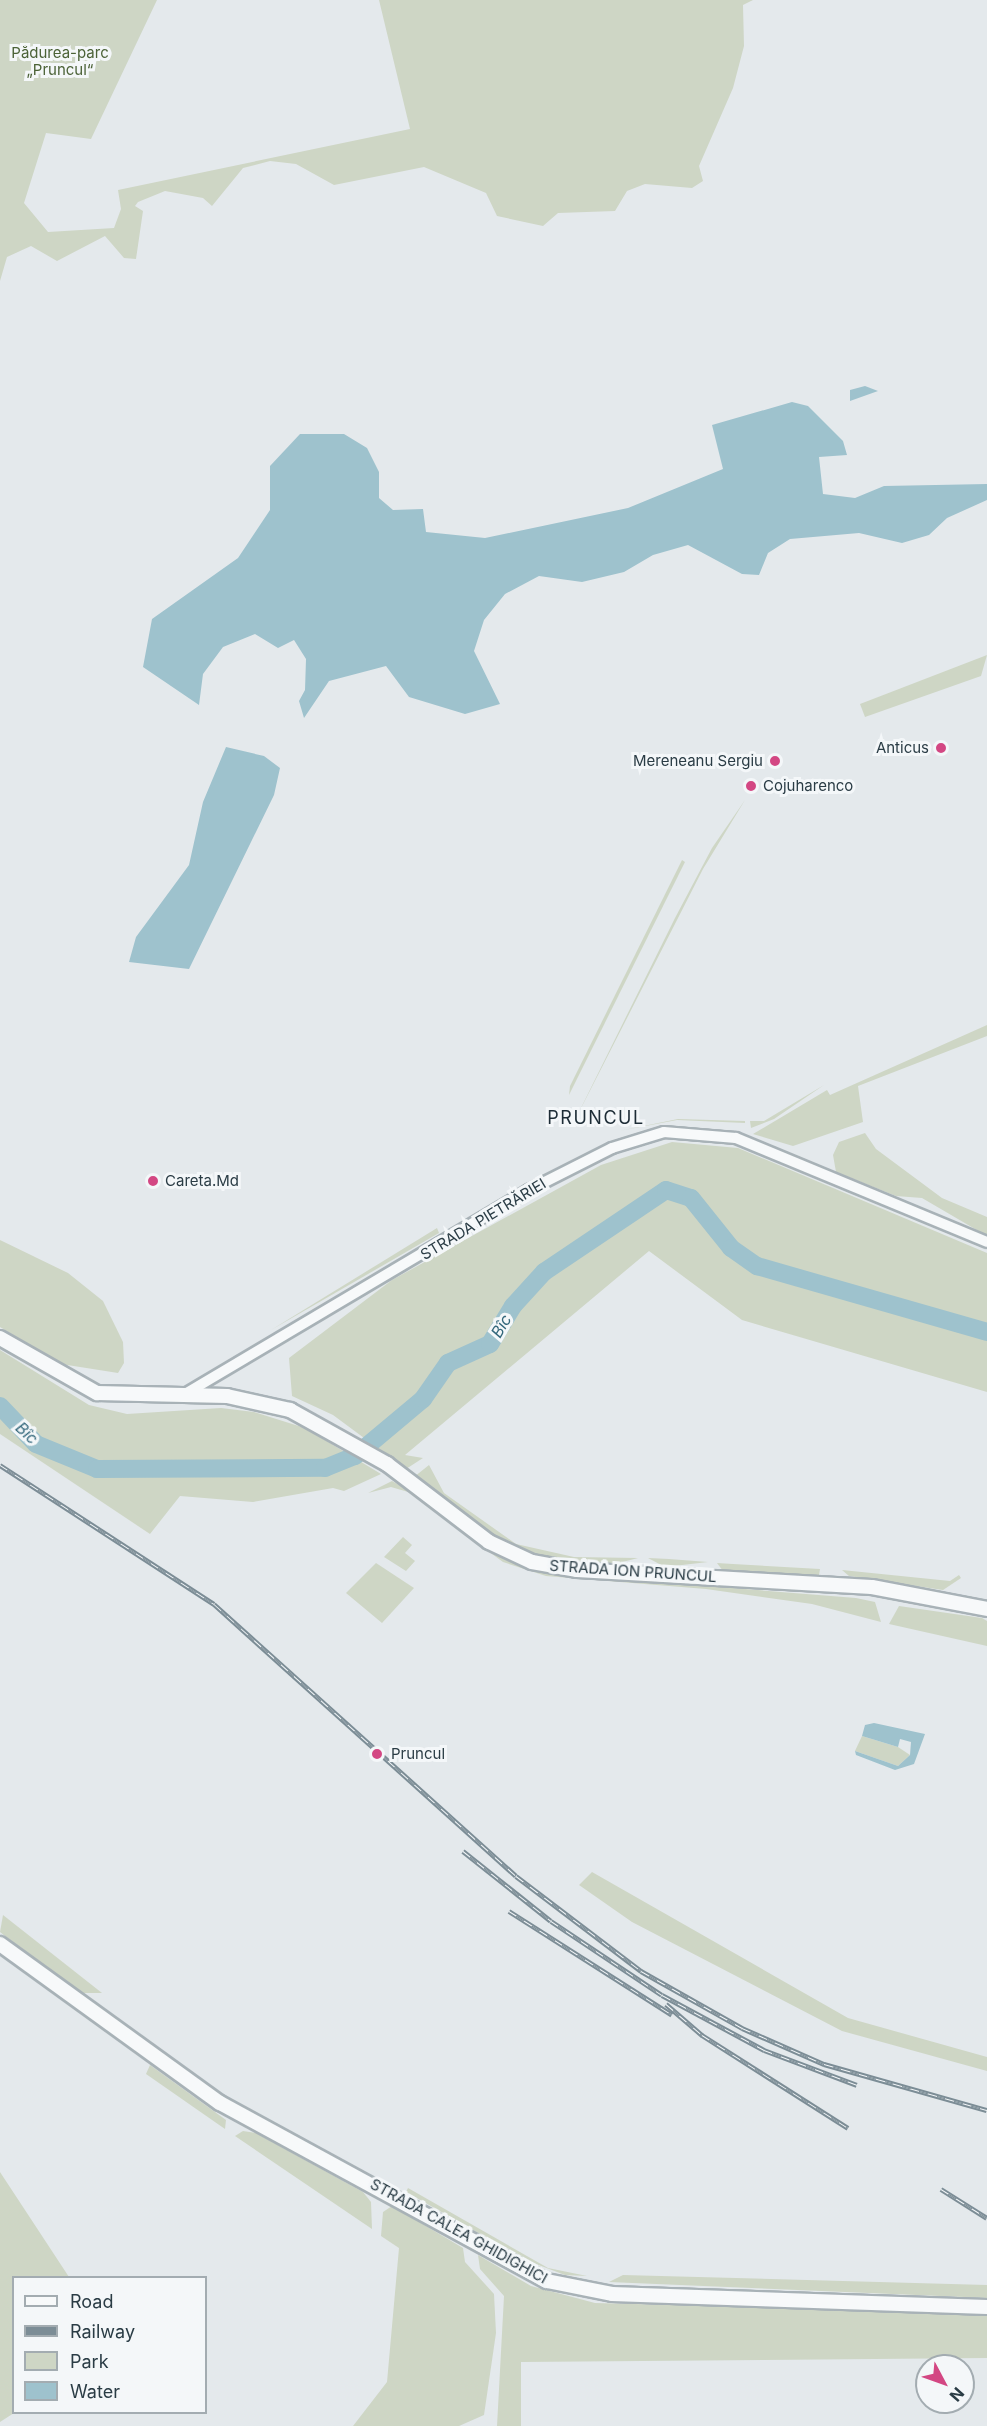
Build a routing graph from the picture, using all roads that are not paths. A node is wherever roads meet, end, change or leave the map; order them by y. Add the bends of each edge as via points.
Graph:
1 (987, 1242) edge
2 (0, 1338) edge
3 (179, 1397) junction
4 (987, 1609) edge
5 (0, 1944) edge
6 (987, 2307) edge

1 - 3 street, STRADA PIETRĂRIEI via 736,1138 664,1132 612,1148 529,1191 221,1377
2 - 3 street, STRADA PIETRĂRIEI via 97,1393
3 - 4 street, STRADA ION PRUNCUL via 226,1396 263,1403 341,1434 489,1542 532,1562 577,1570 872,1587
5 - 6 street, STRADA CALEA GHIDIGHICI via 220,2103 547,2281 612,2294

